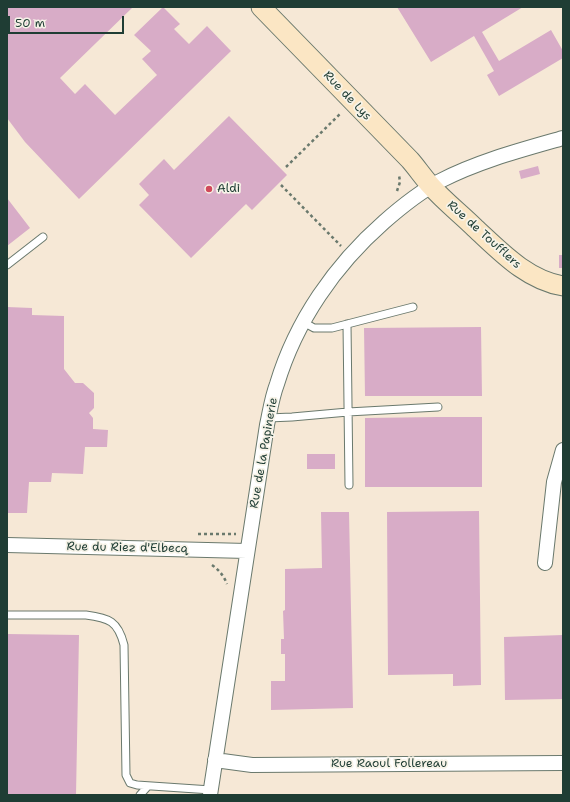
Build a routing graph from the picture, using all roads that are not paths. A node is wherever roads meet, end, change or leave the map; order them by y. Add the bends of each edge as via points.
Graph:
1 (261, 7) edge
2 (563, 138) edge
3 (431, 186) junction
4 (43, 237) dead end
5 (7, 264) edge
6 (563, 286) edge
7 (413, 307) dead end
8 (303, 322) junction
9 (347, 324) junction
10 (438, 407) dead end
11 (348, 412) junction
12 (268, 418) junction
13 (563, 450) edge
14 (348, 485) dead end
15 (7, 545) edge
16 (247, 551) junction
17 (545, 563) dead end
18 (7, 615) edge
19 (215, 760) junction
20 (563, 763) edge
21 (148, 786) junction
22 (210, 792) edge
23 (140, 795) edge

1 - 3 street, Rue de Lys via 410,160
2 - 3 street, Rue de la Papinerie via 506,154
3 - 6 street, Rue de Toufflers via 513,262 541,280
3 - 8 street, Rue de la Papinerie via 400,208 366,238 330,279
4 - 5 lane
7 - 9 lane
8 - 9 lane via 314,328 332,328
8 - 12 street, Rue de la Papinerie via 283,365
9 - 11 lane
10 - 11 lane
11 - 12 lane
11 - 14 lane
12 - 16 street, Rue de la Papinerie
13 - 17 street via 554,482
15 - 16 street, Rue du Riez d'Elbecq
16 - 19 street, Rue de la Papinerie
18 - 21 lane via 86,615 116,624 124,645 126,775 130,782
19 - 20 street, Rue Raoul Follereau via 252,765
19 - 22 street, Rue de la Papinerie
21 - 22 lane
21 - 23 lane

